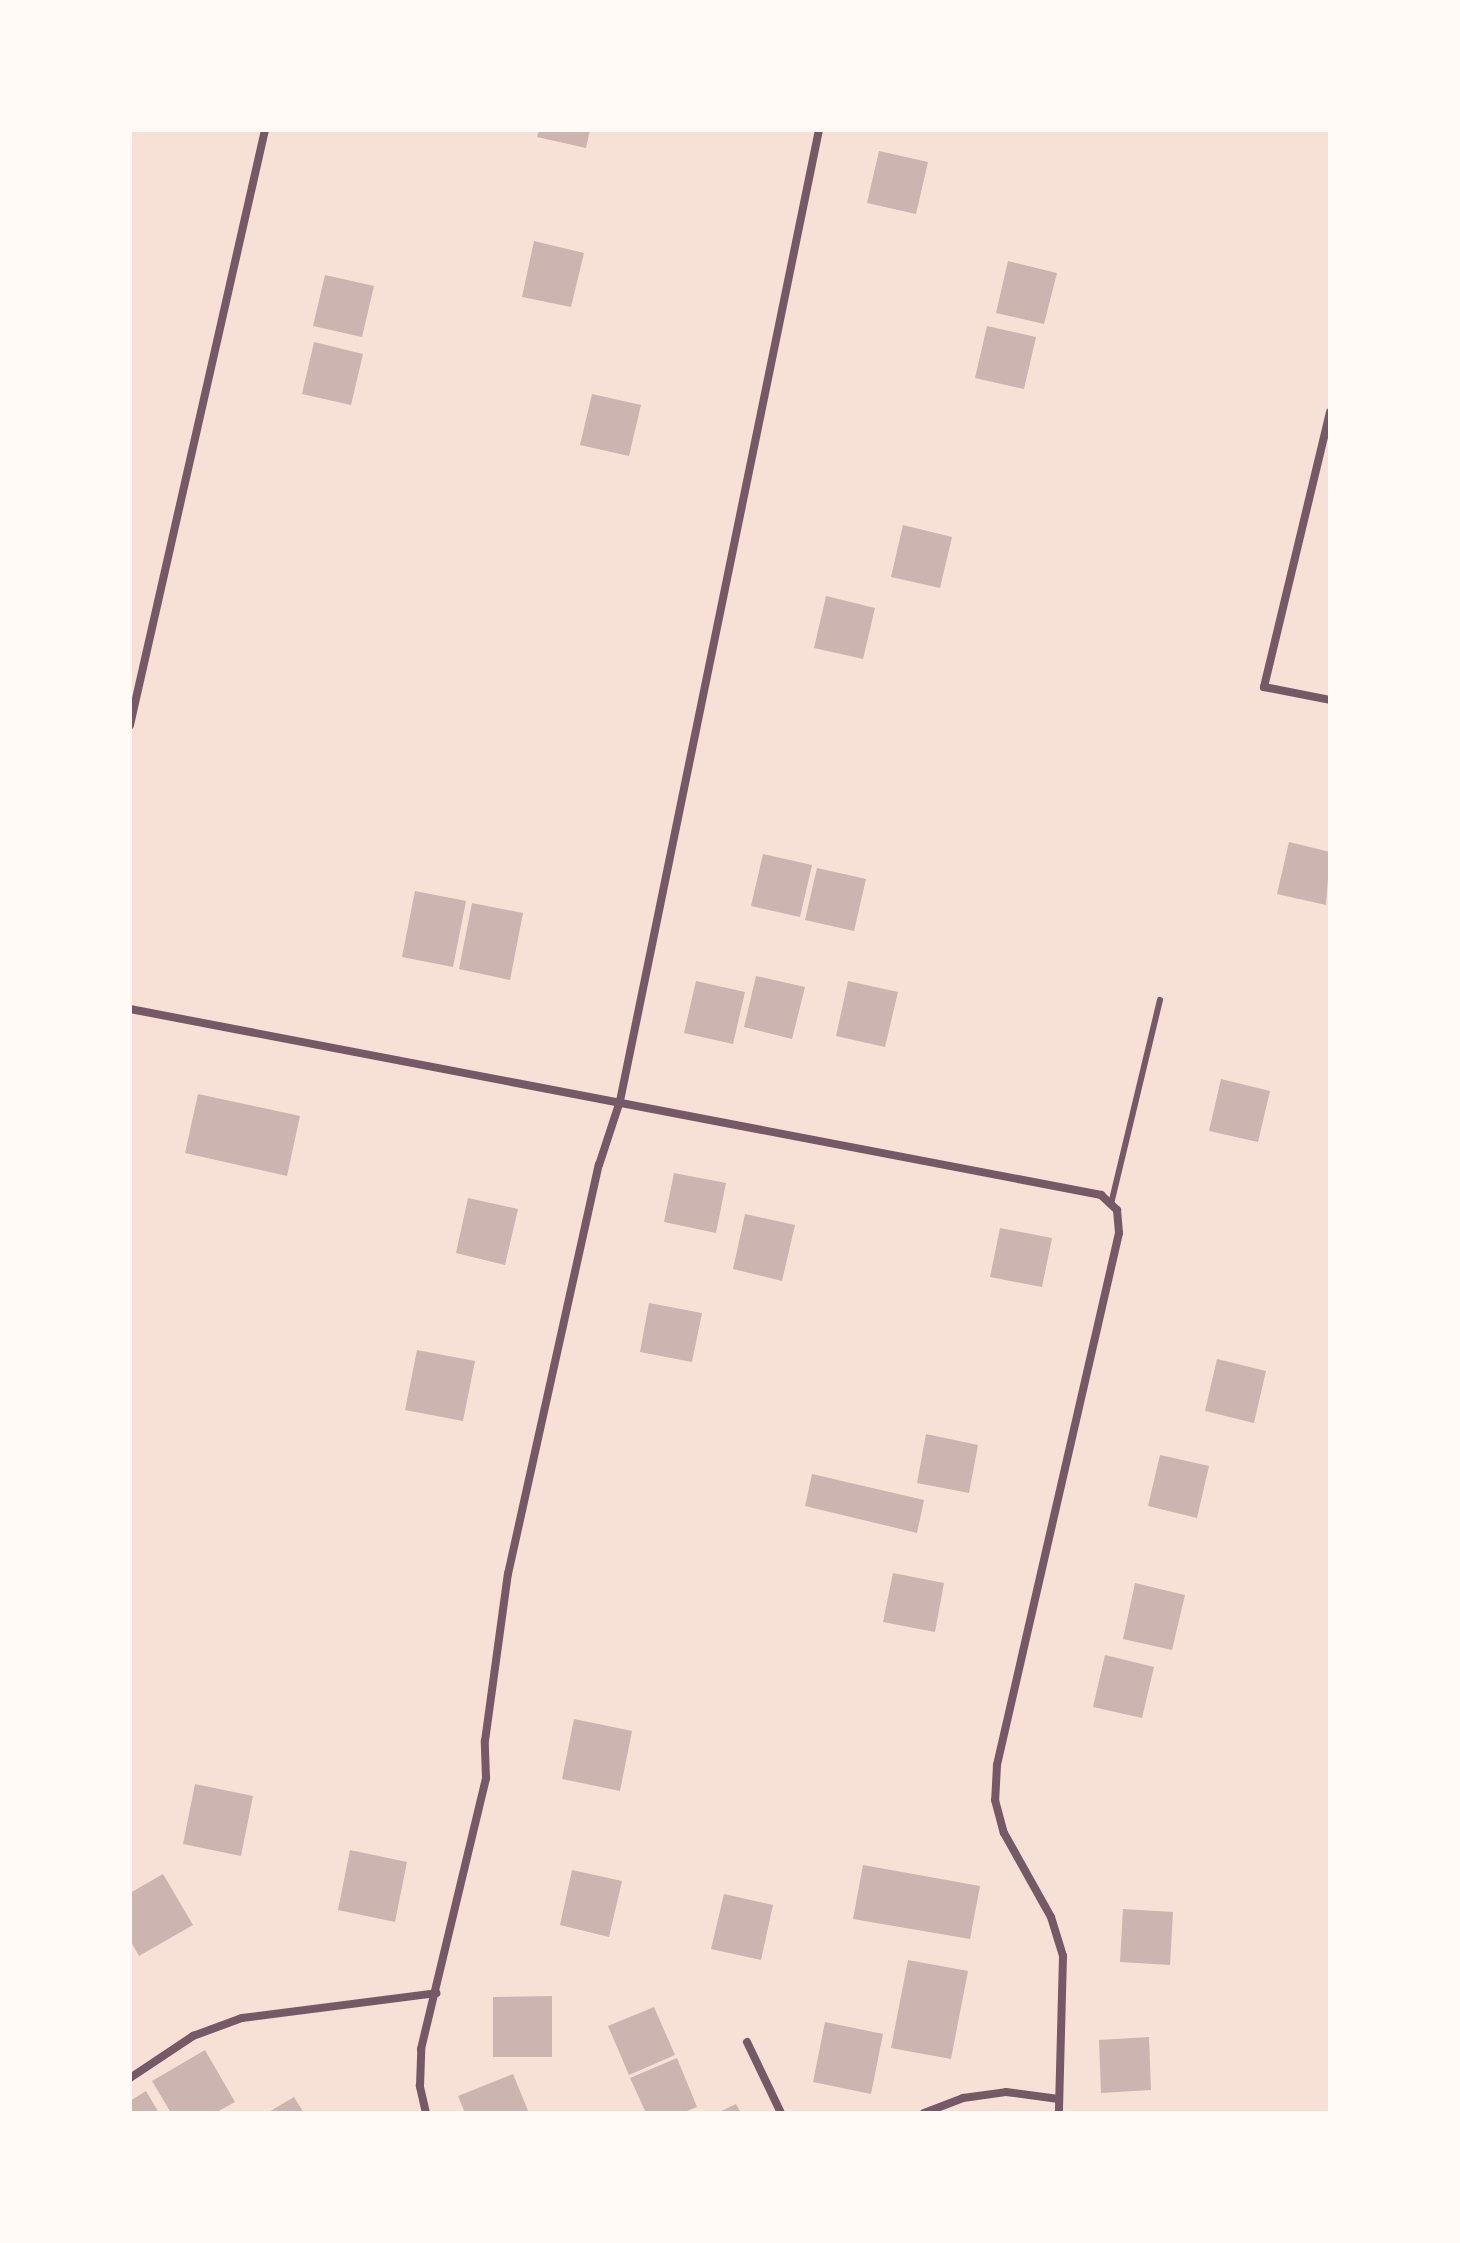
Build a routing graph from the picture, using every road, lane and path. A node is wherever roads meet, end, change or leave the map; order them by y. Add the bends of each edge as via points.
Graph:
1 (265, 130) edge
2 (819, 130) edge
3 (1330, 412) edge
4 (1330, 700) edge
5 (130, 725) edge
6 (1160, 1000) dead end
7 (130, 1009) edge
8 (620, 1101) junction
9 (1111, 1204) junction
10 (436, 1993) junction
11 (747, 2042) dead end
12 (130, 2078) edge
13 (1059, 2099) junction
14 (426, 2113) edge
15 (781, 2113) edge
16 (924, 2113) edge
17 (1059, 2113) edge

1 - 5 street
2 - 8 street
3 - 4 street via 1264,687
6 - 9 lane
7 - 8 street
8 - 9 street via 1101,1195
8 - 10 street via 599,1165 508,1574 485,1741 486,1778
9 - 13 street via 1117,1210 1119,1233 996,1788 1004,1833 1051,1917 1063,1956
10 - 12 street via 242,2018 193,2036
10 - 14 street via 421,2049
11 - 15 street
13 - 16 street via 1006,2092 963,2098
13 - 17 street

